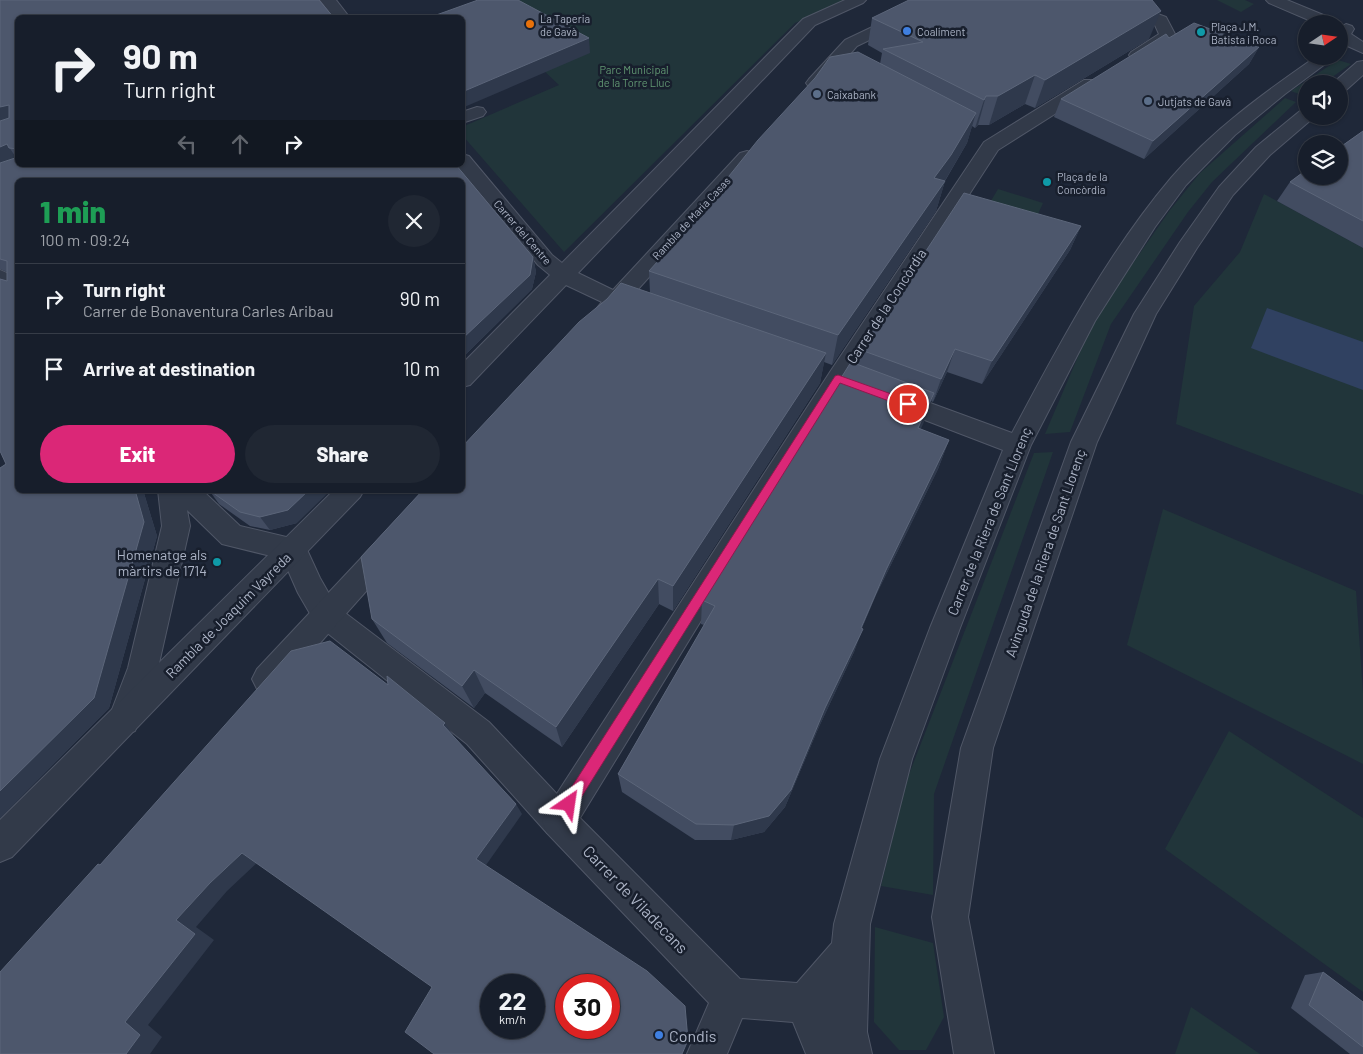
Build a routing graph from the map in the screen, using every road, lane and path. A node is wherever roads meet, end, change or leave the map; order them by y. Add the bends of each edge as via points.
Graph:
1 (328, 0) edge
2 (858, 0) edge
3 (941, 0) edge
4 (1106, 0) edge
5 (1274, 0) edge
6 (340, 15) edge
7 (1303, 15) edge
8 (1310, 65) edge
9 (1363, 66) edge
10 (1348, 79) edge
11 (801, 99) edge
12 (1298, 122) edge
13 (761, 142) edge
14 (465, 164) edge
15 (565, 274) junction
16 (0, 276) edge
17 (15, 286) edge
18 (617, 299) junction
19 (654, 312) edge
20 (590, 328) edge
21 (465, 376) edge
22 (847, 381) junction
23 (1018, 445) junction
24 (171, 493) edge
25 (189, 493) edge
26 (349, 493) edge
27 (438, 493) edge
28 (293, 549) junction
29 (326, 615) junction
30 (250, 699) edge
31 (124, 720) junction
32 (558, 821) junction
33 (0, 845) edge
34 (851, 950) junction
35 (731, 998) junction
36 (805, 1003) junction
37 (707, 1054) edge
38 (826, 1054) edge
39 (852, 1054) edge
40 (974, 1054) edge

1 - 6 street
2 - 15 street via 809,22
3 - 11 street via 850,43 842,67
4 - 22 street, Carrer de la Concòrdia via 1160,20 1168,36 985,142
5 - 7 street
8 - 23 street, Carrer de la Riera de Sant Llorenç via 1229,131 1179,182 1146,224 1084,320
9 - 10 street
12 - 40 street, Avinguda de la Riera de Sant Llorenç via 1263,152 1226,191 1145,314 1084,442 977,748 950,917
13 - 18 street, Rambla de Maria Casas
14 - 15 street, Carrer del Centre via 545,260
15 - 18 street, Carrer del Centre via 593,291
15 - 21 street
16 - 17 street
18 - 19 street, Carrer del Centre
18 - 20 street, Rambla de Maria Casas
22 - 23 street
22 - 32 street, Carrer de la Concòrdia
23 - 34 street, Carrer de la Riera de Sant Llorenç via 896,759 852,924
24 - 31 street via 176,526 143,668
25 - 28 street via 232,536
26 - 28 street
27 - 29 street
28 - 29 street, Rambla de Joaquim Vayreda
28 - 31 street, Rambla de Joaquim Vayreda
29 - 30 street
29 - 32 street, Carrer de Viladecans via 478,733
31 - 33 street, Rambla de Joaquim Vayreda
32 - 35 street, Carrer de Viladecans
34 - 36 street
34 - 39 street, Carrer de la Riera de Sant Llorenç via 847,1032
35 - 36 street
35 - 37 street
36 - 38 street

